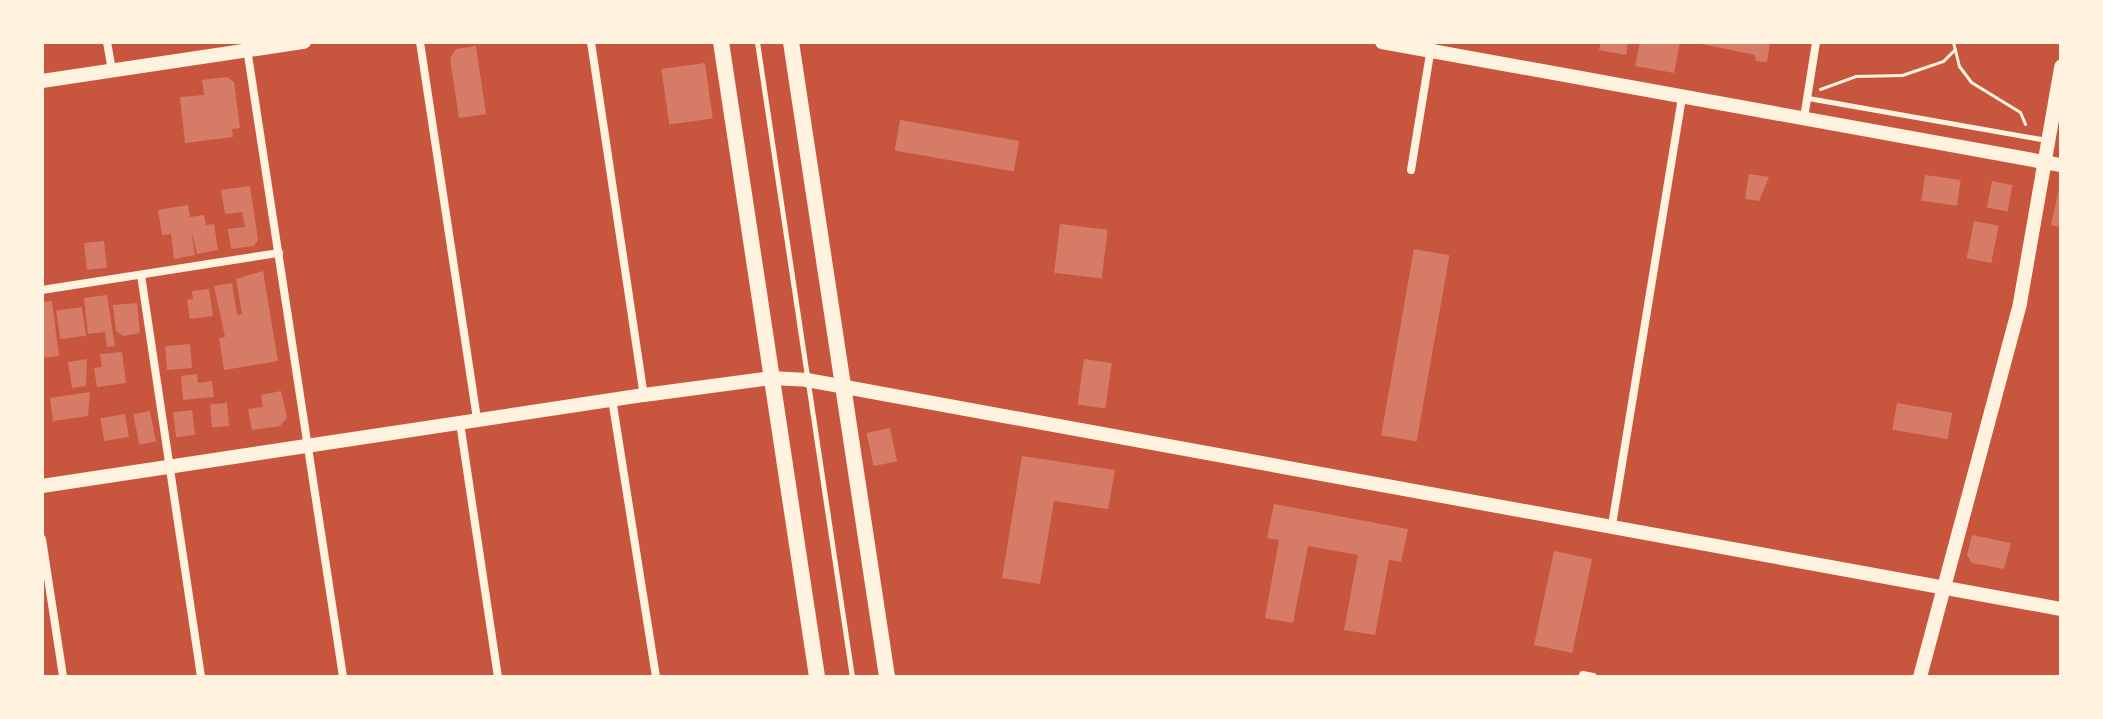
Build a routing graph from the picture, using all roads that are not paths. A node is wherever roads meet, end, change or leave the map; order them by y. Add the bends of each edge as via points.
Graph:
1 (107, 42) edge
2 (304, 42) edge
3 (420, 42) edge
4 (591, 42) edge
5 (721, 42) edge
6 (757, 42) edge
7 (791, 42) edge
8 (1382, 42) edge
9 (1816, 42) edge
10 (247, 46) edge
11 (1432, 46) edge
12 (2061, 67) edge
13 (112, 71) junction
14 (42, 81) edge
15 (1682, 96) junction
16 (1807, 98) junction
17 (1804, 118) junction
18 (2048, 140) junction
19 (2045, 162) junction
20 (2061, 165) edge
21 (1411, 170) dead end
22 (279, 253) junction
23 (141, 275) junction
24 (42, 290) edge
25 (771, 378) junction
26 (807, 380) junction
27 (842, 384) junction
28 (644, 395) junction
29 (612, 399) junction
30 (477, 420) junction
31 (460, 423) junction
32 (308, 446) junction
33 (170, 467) junction
34 (42, 486) edge
35 (1612, 525) junction
36 (42, 539) edge
37 (1945, 586) junction
38 (2061, 609) edge
39 (63, 677) edge
40 (201, 677) edge
41 (343, 677) edge
42 (498, 677) edge
43 (656, 677) edge
44 (817, 677) edge
45 (852, 677) edge
46 (887, 677) edge
47 (1920, 677) edge

1 - 13 street
2 - 10 street
3 - 30 street
4 - 28 street
5 - 25 main road
6 - 26 lane
7 - 27 main road
8 - 11 street
9 - 16 street
10 - 13 street
10 - 22 street
11 - 15 street
11 - 21 street
12 - 18 street
13 - 14 street
15 - 17 street
15 - 35 street
16 - 17 street
16 - 18 lane
17 - 19 street
18 - 19 street
19 - 20 street
19 - 37 street via 2013,331
22 - 23 street
22 - 32 street
23 - 24 street
23 - 33 street
25 - 26 street
25 - 28 street
25 - 44 main road
26 - 27 street
26 - 45 lane
27 - 35 street
27 - 46 main road
28 - 29 street
29 - 30 street
29 - 43 street
30 - 31 street
31 - 32 street
31 - 42 street
32 - 33 street
32 - 41 street
33 - 34 street
33 - 40 street
35 - 37 street
36 - 39 street
37 - 38 street
37 - 47 street

